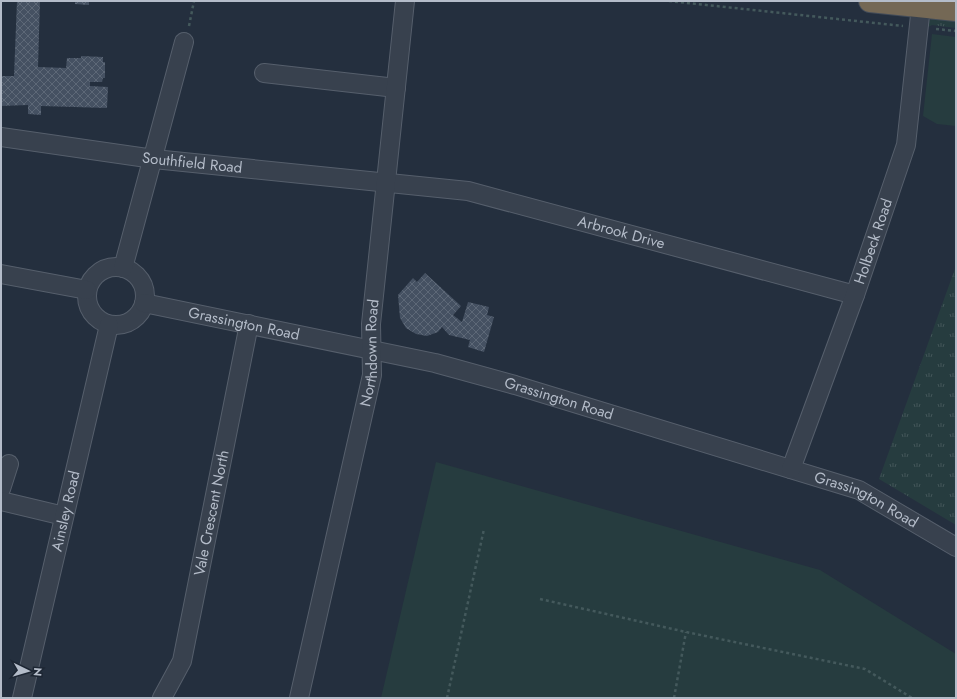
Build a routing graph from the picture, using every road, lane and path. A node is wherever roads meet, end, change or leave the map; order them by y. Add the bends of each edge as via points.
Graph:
1 (194, 1) edge
2 (405, 1) edge
3 (669, 1) edge
4 (870, 1) edge
5 (921, 6) junction
6 (956, 10) edge
7 (918, 33) junction
8 (184, 42) joint
9 (264, 73) dead end
10 (396, 88) junction
11 (1, 137) edge
12 (154, 159) junction
13 (385, 184) junction
14 (123, 268) junction
15 (1, 274) edge
16 (87, 290) junction
17 (855, 295) junction
18 (144, 303) junction
19 (109, 324) junction
20 (249, 324) junction
21 (371, 349) junction
22 (9, 464) dead end
23 (791, 468) junction
24 (1, 489) edge
25 (1, 501) edge
26 (64, 516) junction
27 (484, 529) dead end
28 (956, 547) edge
29 (540, 599) dead end
30 (686, 632) junction
31 (22, 698) edge
32 (162, 698) edge
33 (299, 698) edge
34 (446, 698) edge
35 (674, 698) edge
36 (912, 698) edge

1 - 8 path
2 - 10 street, Northdown Road
3 - 7 path via 902,25 908,32
4 - 5 highway
5 - 6 highway
5 - 7 street, Holbeck Road
7 - 17 street, Holbeck Road via 906,145
8 - 12 street
9 - 10 street
10 - 13 street, Northdown Road
11 - 12 street, Southfield Road
12 - 13 street, Southfield Road
12 - 14 street
13 - 17 street, Arbrook Drive via 468,191 491,196
13 - 21 street, Northdown Road via 371,324
14 - 16 street via 105,269 91,281
14 - 18 street via 140,281 145,294
15 - 16 street
16 - 19 street via 91,312 99,320
17 - 23 street, Holbeck Road
18 - 19 street via 131,321 120,325
18 - 20 street, Grassington Road
19 - 26 street, Ainsley Road
20 - 21 street, Grassington Road
20 - 32 street, Vale Crescent North via 182,661
21 - 23 street, Grassington Road via 478,374
21 - 33 street, Northdown Road via 372,375
22 - 24 street
23 - 28 street, Grassington Road via 859,490
25 - 26 street
26 - 31 street, Ainsley Road
27 - 34 path
29 - 30 path
30 - 35 path
30 - 36 path via 865,669

